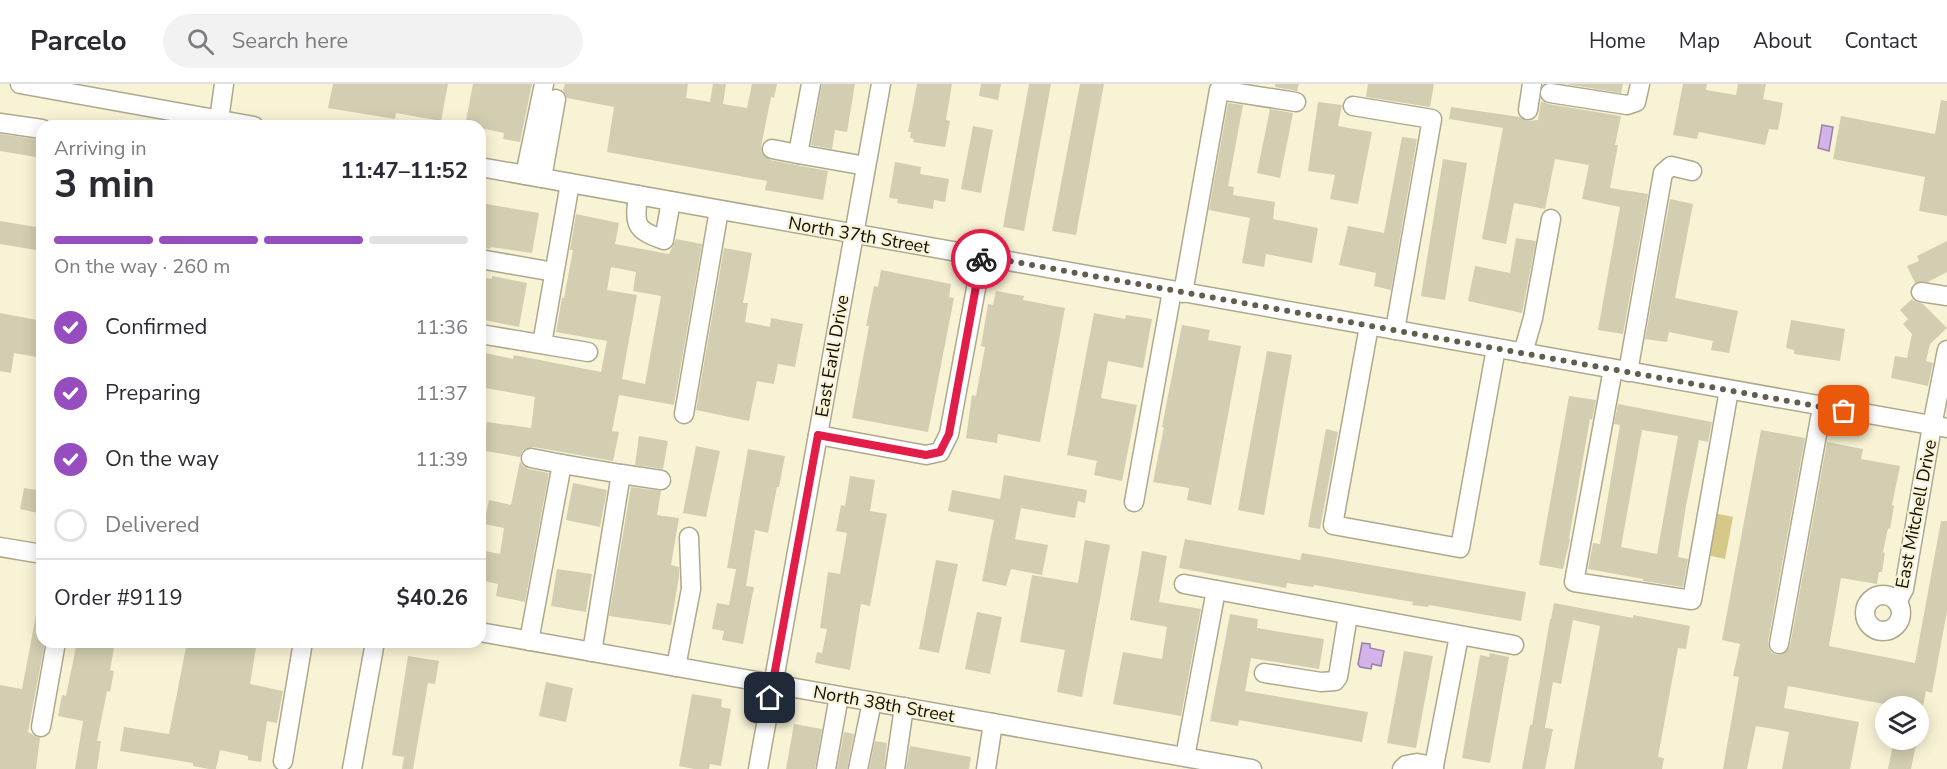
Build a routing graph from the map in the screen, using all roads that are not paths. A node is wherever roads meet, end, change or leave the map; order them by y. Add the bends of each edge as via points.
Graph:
1 (20, 84) edge
2 (224, 84) edge
3 (544, 84) edge
4 (812, 84) edge
5 (881, 84) edge
6 (1532, 84) edge
7 (1640, 84) edge
8 (1550, 93) dead end
9 (556, 99) dead end
10 (1296, 102) dead end
11 (1353, 106) dead end
12 (1528, 110) dead end
13 (219, 120) joint
14 (0, 123) edge
15 (36, 128) edge
16 (772, 149) dead end
17 (798, 154) junction
18 (866, 166) junction
19 (486, 168) edge
20 (1692, 171) dead end
21 (534, 176) junction
22 (570, 183) junction
23 (638, 195) junction
24 (671, 201) junction
25 (719, 210) junction
26 (1551, 219) dead end
27 (853, 234) junction
28 (982, 256) junction
29 (486, 260) edge
30 (554, 272) junction
31 (1178, 292) junction
32 (1921, 292) dead end
33 (1947, 296) edge
34 (1369, 326) junction
35 (1395, 330) junction
36 (486, 335) edge
37 (542, 344) junction
38 (1496, 348) junction
39 (1947, 351) edge
40 (588, 352) dead end
41 (1523, 353) junction
42 (1620, 371) junction
43 (1729, 390) junction
44 (1822, 407) junction
45 (684, 414) dead end
46 (1940, 427) edge
47 (818, 435) junction
48 (531, 458) dead end
49 (562, 464) junction
50 (621, 474) junction
51 (661, 480) dead end
52 (1134, 502) dead end
53 (689, 537) dead end
54 (0, 547) edge
55 (36, 553) edge
56 (1184, 584) dead end
57 (1216, 590) junction
58 (1897, 602) dead end
59 (1348, 615) junction
60 (486, 633) edge
61 (1459, 636) junction
62 (529, 641) junction
63 (1779, 644) dead end
64 (1514, 645) dead end
65 (55, 648) edge
66 (302, 648) edge
67 (374, 648) edge
68 (592, 652) junction
69 (676, 667) junction
70 (1264, 673) dead end
71 (773, 684) junction
72 (839, 696) junction
73 (872, 702) junction
74 (904, 708) junction
75 (993, 723) junction
76 (40, 727) dead end
77 (1185, 757) junction
78 (283, 760) dead end
79 (1434, 767) edge
80 (352, 769) edge
81 (758, 769) edge
82 (826, 769) edge
83 (858, 769) edge
84 (895, 769) edge
85 (986, 769) edge
86 (1252, 769) edge
87 (1402, 769) edge

1 - 13 street
2 - 13 street
3 - 21 street
4 - 17 street
5 - 18 street, East Earll Drive
6 - 12 street
7 - 8 street via 1636,102 1627,105
9 - 21 street
10 - 31 street via 1219,90
11 - 35 street via 1432,119
14 - 15 street
16 - 17 street
17 - 18 street
18 - 27 street, East Earll Drive
19 - 21 street, North 37th Street
20 - 42 street via 1671,166 1662,173
21 - 22 street, North 37th Street
22 - 23 street, North 37th Street
22 - 30 street
23 - 24 street, North 37th Street
23 - 24 street via 639,226 645,233 664,240
24 - 25 street, North 37th Street
25 - 27 street, North 37th Street
25 - 45 street
26 - 41 street
27 - 28 street, North 37th Street
27 - 47 street, East Earll Drive
28 - 31 street, North 37th Street
28 - 47 street via 949,434 940,452 926,455
29 - 30 street
30 - 37 street
31 - 34 street, North 37th Street
31 - 52 street
32 - 33 street
34 - 35 street, North 37th Street
34 - 38 street via 1333,525 1460,548
35 - 38 street, North 37th Street
36 - 37 street
37 - 40 street
38 - 41 street, North 37th Street
39 - 46 street, East Mitchell Drive
41 - 42 street, North 37th Street
42 - 43 street, North 37th Street
42 - 43 street via 1574,582 1692,600
43 - 44 street, North 37th Street
44 - 46 street, North 37th Street
44 - 63 street
46 - 58 street, East Mitchell Drive via 1904,589
47 - 71 street, East Earll Drive
48 - 49 street
49 - 50 street
49 - 62 street
50 - 51 street
50 - 68 street
53 - 69 street via 691,589
54 - 55 street
56 - 57 street
57 - 59 street
57 - 77 street
59 - 61 street
59 - 70 street via 1335,681
60 - 62 street, North 38th Street
61 - 64 street
61 - 79 street
62 - 68 street, North 38th Street
65 - 76 street
66 - 78 street
67 - 80 street
68 - 69 street, North 38th Street
69 - 71 street, North 38th Street
71 - 72 street, North 38th Street
71 - 81 street, East Earll Drive
72 - 73 street, North 38th Street
72 - 82 street
73 - 74 street, North 38th Street
73 - 83 street
74 - 75 street, North 38th Street
74 - 84 street
75 - 77 street, North 38th Street
75 - 85 street
77 - 86 street, North 38th Street
79 - 87 street via 1417,763

